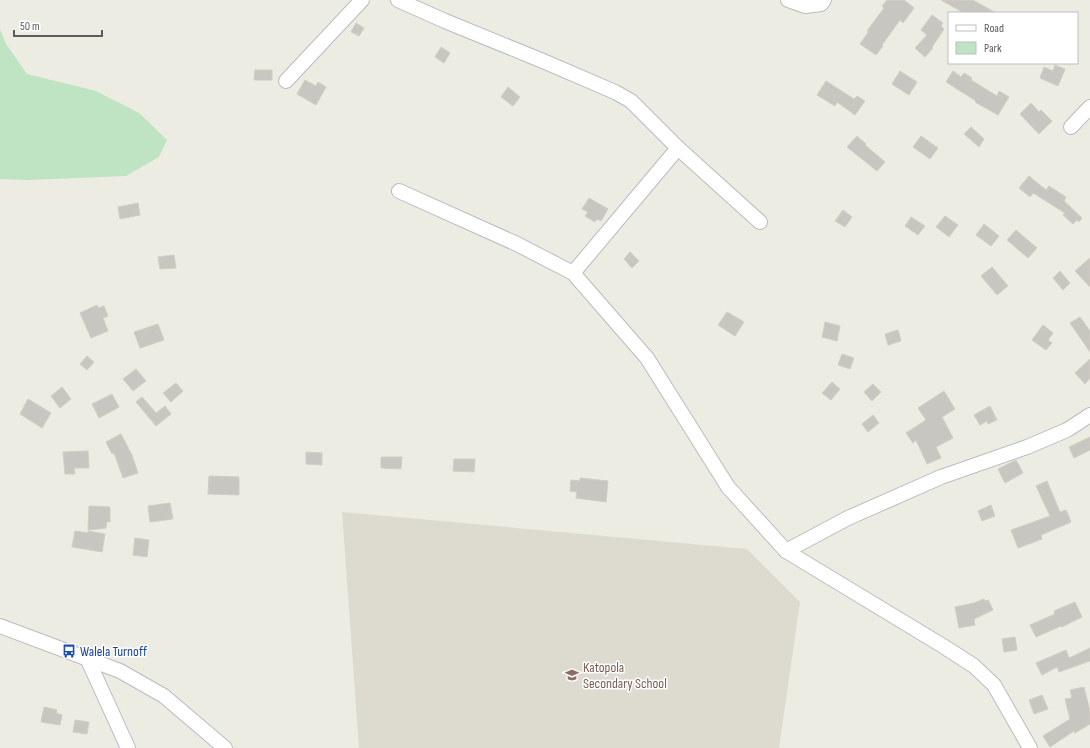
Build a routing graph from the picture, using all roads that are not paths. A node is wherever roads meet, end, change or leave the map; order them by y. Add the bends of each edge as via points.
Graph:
1 (362, 0) edge
2 (398, 0) edge
3 (788, 0) edge
4 (824, 0) edge
5 (286, 81) dead end
6 (1090, 106) edge
7 (1071, 127) dead end
8 (678, 148) junction
9 (399, 191) dead end
10 (760, 222) dead end
11 (573, 274) junction
12 (1090, 415) edge
13 (786, 551) junction
14 (0, 626) edge
15 (87, 658) junction
16 (128, 748) edge
17 (225, 748) edge
18 (1030, 748) edge

1 - 5 street
2 - 8 street via 626,98
3 - 4 street via 805,6 821,4
6 - 7 street
8 - 10 street
8 - 11 street
9 - 11 street via 517,244
11 - 13 street via 647,358 728,487
12 - 13 street via 1067,430 941,477 848,518
13 - 18 street via 974,666 994,685
14 - 15 street
15 - 16 street
15 - 17 street via 120,671 164,696

